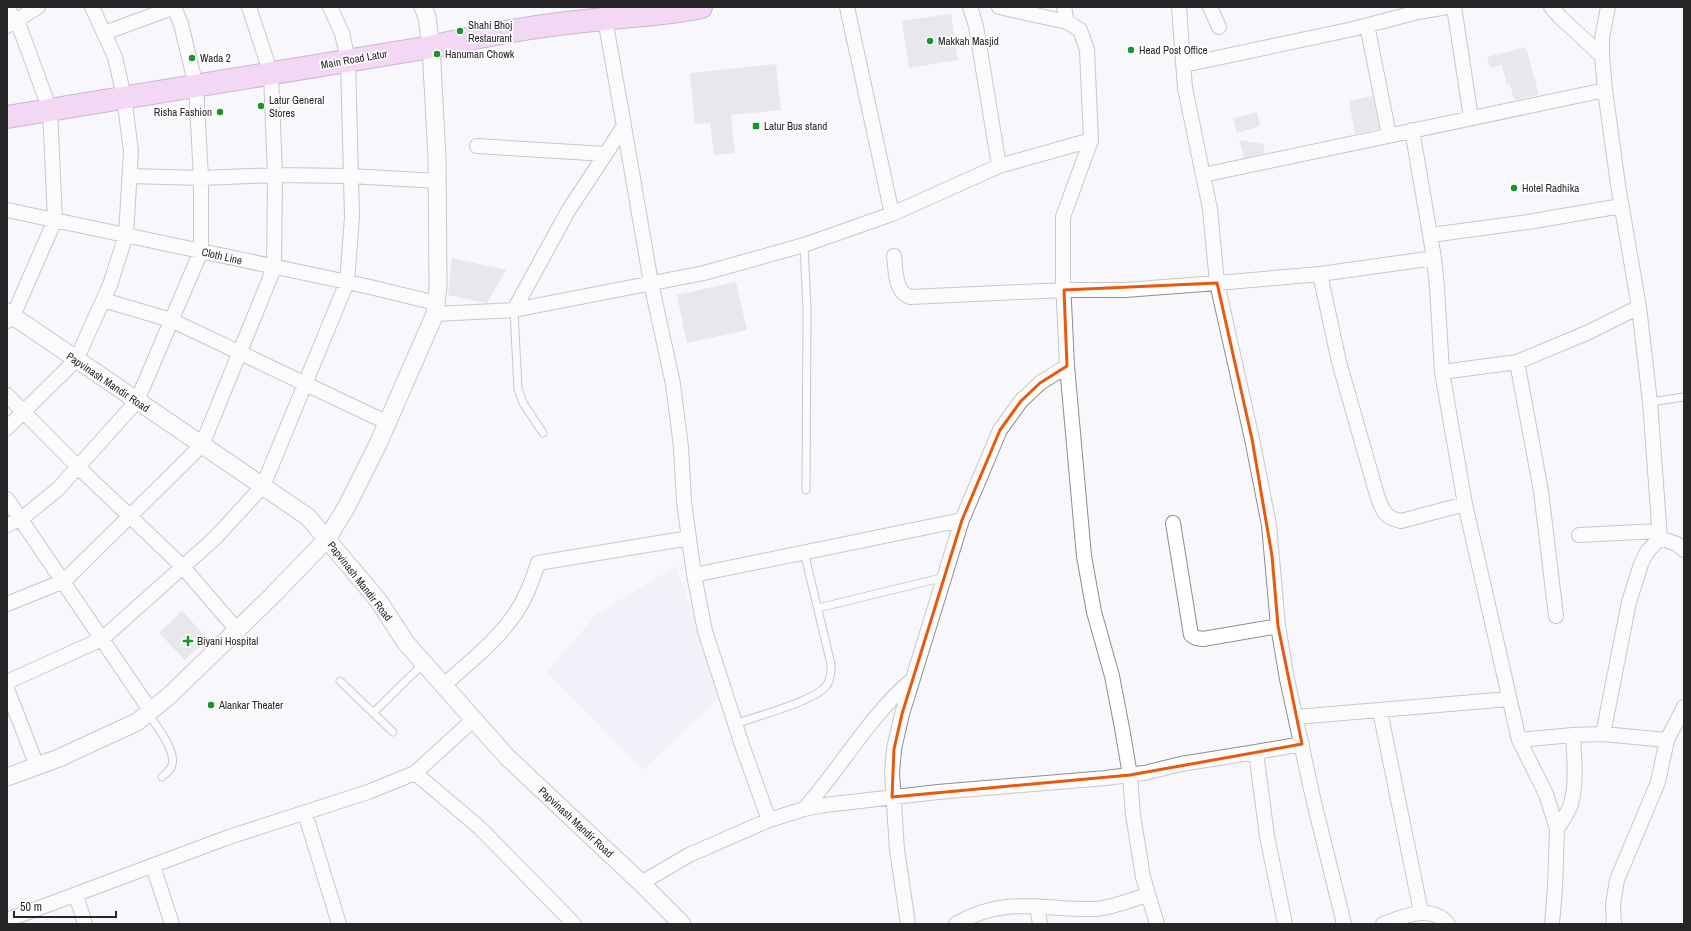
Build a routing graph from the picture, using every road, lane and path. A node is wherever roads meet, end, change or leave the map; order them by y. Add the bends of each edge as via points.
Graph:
1 (38, 7) edge
2 (92, 7) edge
3 (174, 7) edge
4 (250, 7) edge
5 (330, 7) edge
6 (423, 7) edge
7 (701, 7) edge
8 (848, 7) edge
9 (970, 7) edge
10 (999, 7) edge
11 (1064, 7) edge
12 (1178, 7) edge
13 (1210, 7) edge
14 (1441, 7) edge
15 (1454, 7) edge
16 (1551, 7) edge
17 (1608, 7) edge
18 (7, 10) edge
19 (639, 12) edge
20 (605, 19) junction
21 (1067, 22) junction
22 (12, 23) edge
23 (1367, 25) junction
24 (1219, 26) dead end
25 (104, 33) junction
26 (431, 46) junction
27 (1602, 56) junction
28 (348, 60) junction
29 (1184, 65) junction
30 (271, 74) junction
31 (196, 86) junction
32 (1605, 90) junction
33 (124, 97) junction
34 (50, 110) junction
35 (7, 117) edge
36 (1471, 118) junction
37 (624, 126) junction
38 (1412, 130) junction
39 (1389, 135) junction
40 (1091, 140) junction
41 (477, 146) dead end
42 (606, 154) junction
43 (999, 166) junction
44 (275, 175) junction
45 (1203, 175) junction
46 (130, 176) junction
47 (350, 176) junction
48 (201, 178) junction
49 (437, 181) junction
50 (1622, 206) junction
51 (7, 210) edge
52 (892, 214) junction
53 (55, 220) junction
54 (126, 235) junction
55 (1431, 235) junction
56 (804, 245) junction
57 (201, 251) junction
58 (894, 256) dead end
59 (1434, 258) junction
60 (274, 268) junction
61 (1320, 274) junction
62 (348, 282) junction
63 (651, 283) junction
64 (1217, 283) junction
65 (1064, 290) junction
66 (103, 300) junction
67 (1639, 307) junction
68 (436, 308) junction
69 (514, 310) junction
70 (9, 316) edge
71 (171, 320) junction
72 (239, 353) junction
73 (76, 360) junction
74 (1517, 362) junction
75 (1067, 366) junction
76 (1442, 372) junction
77 (307, 383) junction
78 (7, 395) edge
79 (1684, 397) edge
80 (137, 401) junction
81 (1650, 402) junction
82 (23, 412) junction
83 (388, 423) junction
84 (7, 428) edge
85 (543, 433) dead end
86 (202, 445) junction
87 (78, 467) junction
88 (263, 486) junction
89 (806, 490) dead end
90 (7, 498) edge
91 (1465, 504) junction
92 (130, 516) junction
93 (21, 519) junction
94 (962, 520) junction
95 (1173, 523) dead end
96 (7, 525) edge
97 (1660, 534) junction
98 (1579, 535) dead end
99 (689, 538) junction
100 (327, 539) junction
101 (1684, 550) edge
102 (804, 552) junction
103 (183, 567) junction
104 (694, 575) junction
105 (945, 576) junction
106 (64, 580) junction
107 (7, 604) edge
108 (818, 608) junction
109 (1556, 616) dead end
110 (1278, 626) junction
111 (237, 630) junction
112 (102, 639) junction
113 (424, 663) junction
114 (912, 680) junction
115 (340, 681) dead end
116 (7, 682) edge
117 (444, 685) junction
118 (7, 689) edge
119 (1509, 699) junction
120 (1684, 707) edge
121 (1380, 711) junction
122 (149, 712) junction
123 (373, 713) junction
124 (1296, 718) junction
125 (474, 719) junction
126 (735, 724) junction
127 (393, 732) dead end
128 (1603, 734) junction
129 (1573, 735) junction
130 (1519, 740) junction
131 (1667, 740) junction
132 (1302, 744) junction
133 (1256, 752) junction
134 (37, 766) junction
135 (415, 773) junction
136 (1130, 775) junction
137 (7, 777) edge
138 (162, 777) dead end
139 (892, 797) junction
140 (804, 809) junction
141 (305, 813) junction
142 (769, 820) junction
143 (1556, 829) junction
144 (154, 866) junction
145 (641, 883) junction
146 (76, 895) junction
147 (1147, 895) junction
148 (1037, 906) junction
149 (1421, 912) junction
150 (7, 920) edge
151 (85, 924) edge
152 (172, 924) edge
153 (339, 924) edge
154 (574, 924) edge
155 (682, 924) edge
156 (908, 924) edge
157 (956, 924) edge
158 (1040, 924) edge
159 (1157, 924) edge
160 (1285, 924) edge
161 (1344, 924) edge
162 (1383, 924) edge
163 (1448, 924) edge
164 (1552, 924) edge
165 (1614, 924) edge

1 - 22 street
2 - 25 street
3 - 25 street
3 - 31 street via 181,24
4 - 30 street
5 - 28 street via 342,34
6 - 26 street
7 - 19 main road, Main Road Latur
8 - 52 street
9 - 43 street via 976,26
10 - 21 street
11 - 21 street
12 - 29 street
13 - 24 street
14 - 23 street
15 - 36 street
16 - 27 street
17 - 27 street via 1602,38
18 - 22 street
19 - 20 main road, Main Road Latur
20 - 26 main road, Main Road Latur via 492,33
20 - 37 street
21 - 40 street via 1080,30 1087,50
22 - 34 street
23 - 29 street
23 - 39 street
25 - 33 street via 115,57
26 - 28 main road, Main Road Latur
26 - 49 street
27 - 32 street
28 - 30 main road, Main Road Latur
28 - 47 street
29 - 45 street via 1185,88
30 - 31 main road, Main Road Latur
30 - 44 street
31 - 33 main road, Main Road Latur
31 - 48 street
32 - 36 street
32 - 50 street
33 - 34 main road, Main Road Latur
33 - 46 street via 131,151
34 - 35 main road, Main Road Latur
34 - 53 street
36 - 38 street
37 - 42 street
37 - 63 street
38 - 39 street
38 - 55 street
39 - 45 street
40 - 43 street, Cloth Line
40 - 65 street via 1063,216
41 - 42 street
42 - 69 street via 568,211
43 - 52 street, Cloth Line
44 - 47 street
44 - 48 street
44 - 60 street
45 - 64 street via 1210,208
46 - 48 street
46 - 54 street
47 - 49 street
47 - 62 street via 352,217
48 - 57 street
49 - 68 street
50 - 55 street
50 - 67 street
51 - 53 street, Cloth Line
52 - 56 street, Cloth Line
53 - 54 street, Cloth Line
53 - 70 street
54 - 57 street, Cloth Line
54 - 66 street
55 - 59 street
56 - 63 street, Cloth Line via 704,273
56 - 89 lane via 807,309
57 - 60 street, Cloth Line
57 - 71 street
58 - 65 street via 899,289 910,297
59 - 61 street
59 - 76 street
60 - 62 street, Cloth Line
60 - 72 street
61 - 64 street
61 - 91 street via 1339,362 1383,510 1391,519 1401,521
62 - 68 street, Cloth Line
62 - 77 street
63 - 69 street, Cloth Line
63 - 99 street via 673,384
64 - 65 street via 1125,290
64 - 110 street via 1269,525
65 - 75 street
66 - 71 street
66 - 73 street
67 - 74 street via 1589,332
67 - 81 street
68 - 69 street, Cloth Line
68 - 83 street
69 - 85 lane via 518,389 523,403
70 - 73 street, Papvinash Mandir Road
71 - 72 street
71 - 80 street
72 - 77 street
72 - 86 street
73 - 80 street, Papvinash Mandir Road
73 - 82 street
74 - 76 street
74 - 109 street via 1541,491
75 - 94 street via 1040,382 1021,401 1000,430
75 - 136 street via 1084,556 1094,612 1113,683
76 - 91 street
77 - 83 street
77 - 88 street
78 - 82 street
79 - 81 lane
80 - 86 street, Papvinash Mandir Road
80 - 87 street
81 - 97 street
82 - 84 street
82 - 87 street
83 - 100 street via 347,506
86 - 88 street, Papvinash Mandir Road
86 - 92 street
87 - 92 street
87 - 93 street via 58,489
88 - 100 street, Papvinash Mandir Road via 308,517
88 - 103 street via 215,538
90 - 93 street
91 - 119 street
92 - 103 street
92 - 106 street
93 - 96 street
93 - 106 street
94 - 102 street
94 - 105 street
95 - 110 street via 1191,635 1203,639
97 - 98 street
97 - 101 street
97 - 128 street via 1641,564 1634,588
99 - 104 street
99 - 117 street via 538,563 528,591 515,614 497,636
100 - 111 street
100 - 113 street, Papvinash Mandir Road via 378,600 406,643
102 - 104 street
102 - 108 lane
103 - 111 street
103 - 112 street
104 - 126 street via 705,631
105 - 108 lane
105 - 114 street
106 - 107 street
106 - 112 street
108 - 126 lane via 831,664 832,674 826,686 793,705
110 - 124 street
111 - 122 street
112 - 116 street
112 - 122 street
113 - 117 street, Papvinash Mandir Road
113 - 123 lane
114 - 139 street via 894,749
114 - 140 street via 882,710 824,787
115 - 123 lane
117 - 125 street, Papvinash Mandir Road
118 - 134 street
119 - 121 street
119 - 130 street
120 - 131 street
121 - 124 street
121 - 149 street
122 - 134 street via 137,722
122 - 138 lane via 172,757 170,770
123 - 127 lane
124 - 132 street
125 - 135 street
125 - 145 street, Papvinash Mandir Road via 507,757
126 - 142 street
128 - 129 street
128 - 131 street
129 - 130 street
129 - 143 street via 1574,786 1571,804
130 - 143 street via 1546,794
131 - 165 street via 1658,782 1617,880 1613,904
132 - 133 street
132 - 161 street
133 - 136 street
133 - 160 street via 1267,836
134 - 137 street
135 - 141 street
135 - 154 street via 480,828
136 - 139 street
136 - 147 street via 1133,814
139 - 140 street
139 - 156 street
140 - 142 street
141 - 144 street via 229,837
141 - 153 street
142 - 145 street via 689,855
143 - 164 street
144 - 146 street
144 - 152 street
145 - 155 street, Papvinash Mandir Road
146 - 150 street
146 - 151 street
147 - 148 street via 1095,909
147 - 159 street
148 - 157 street via 1023,905 984,910
148 - 158 street
149 - 162 street
149 - 163 street via 1439,916

